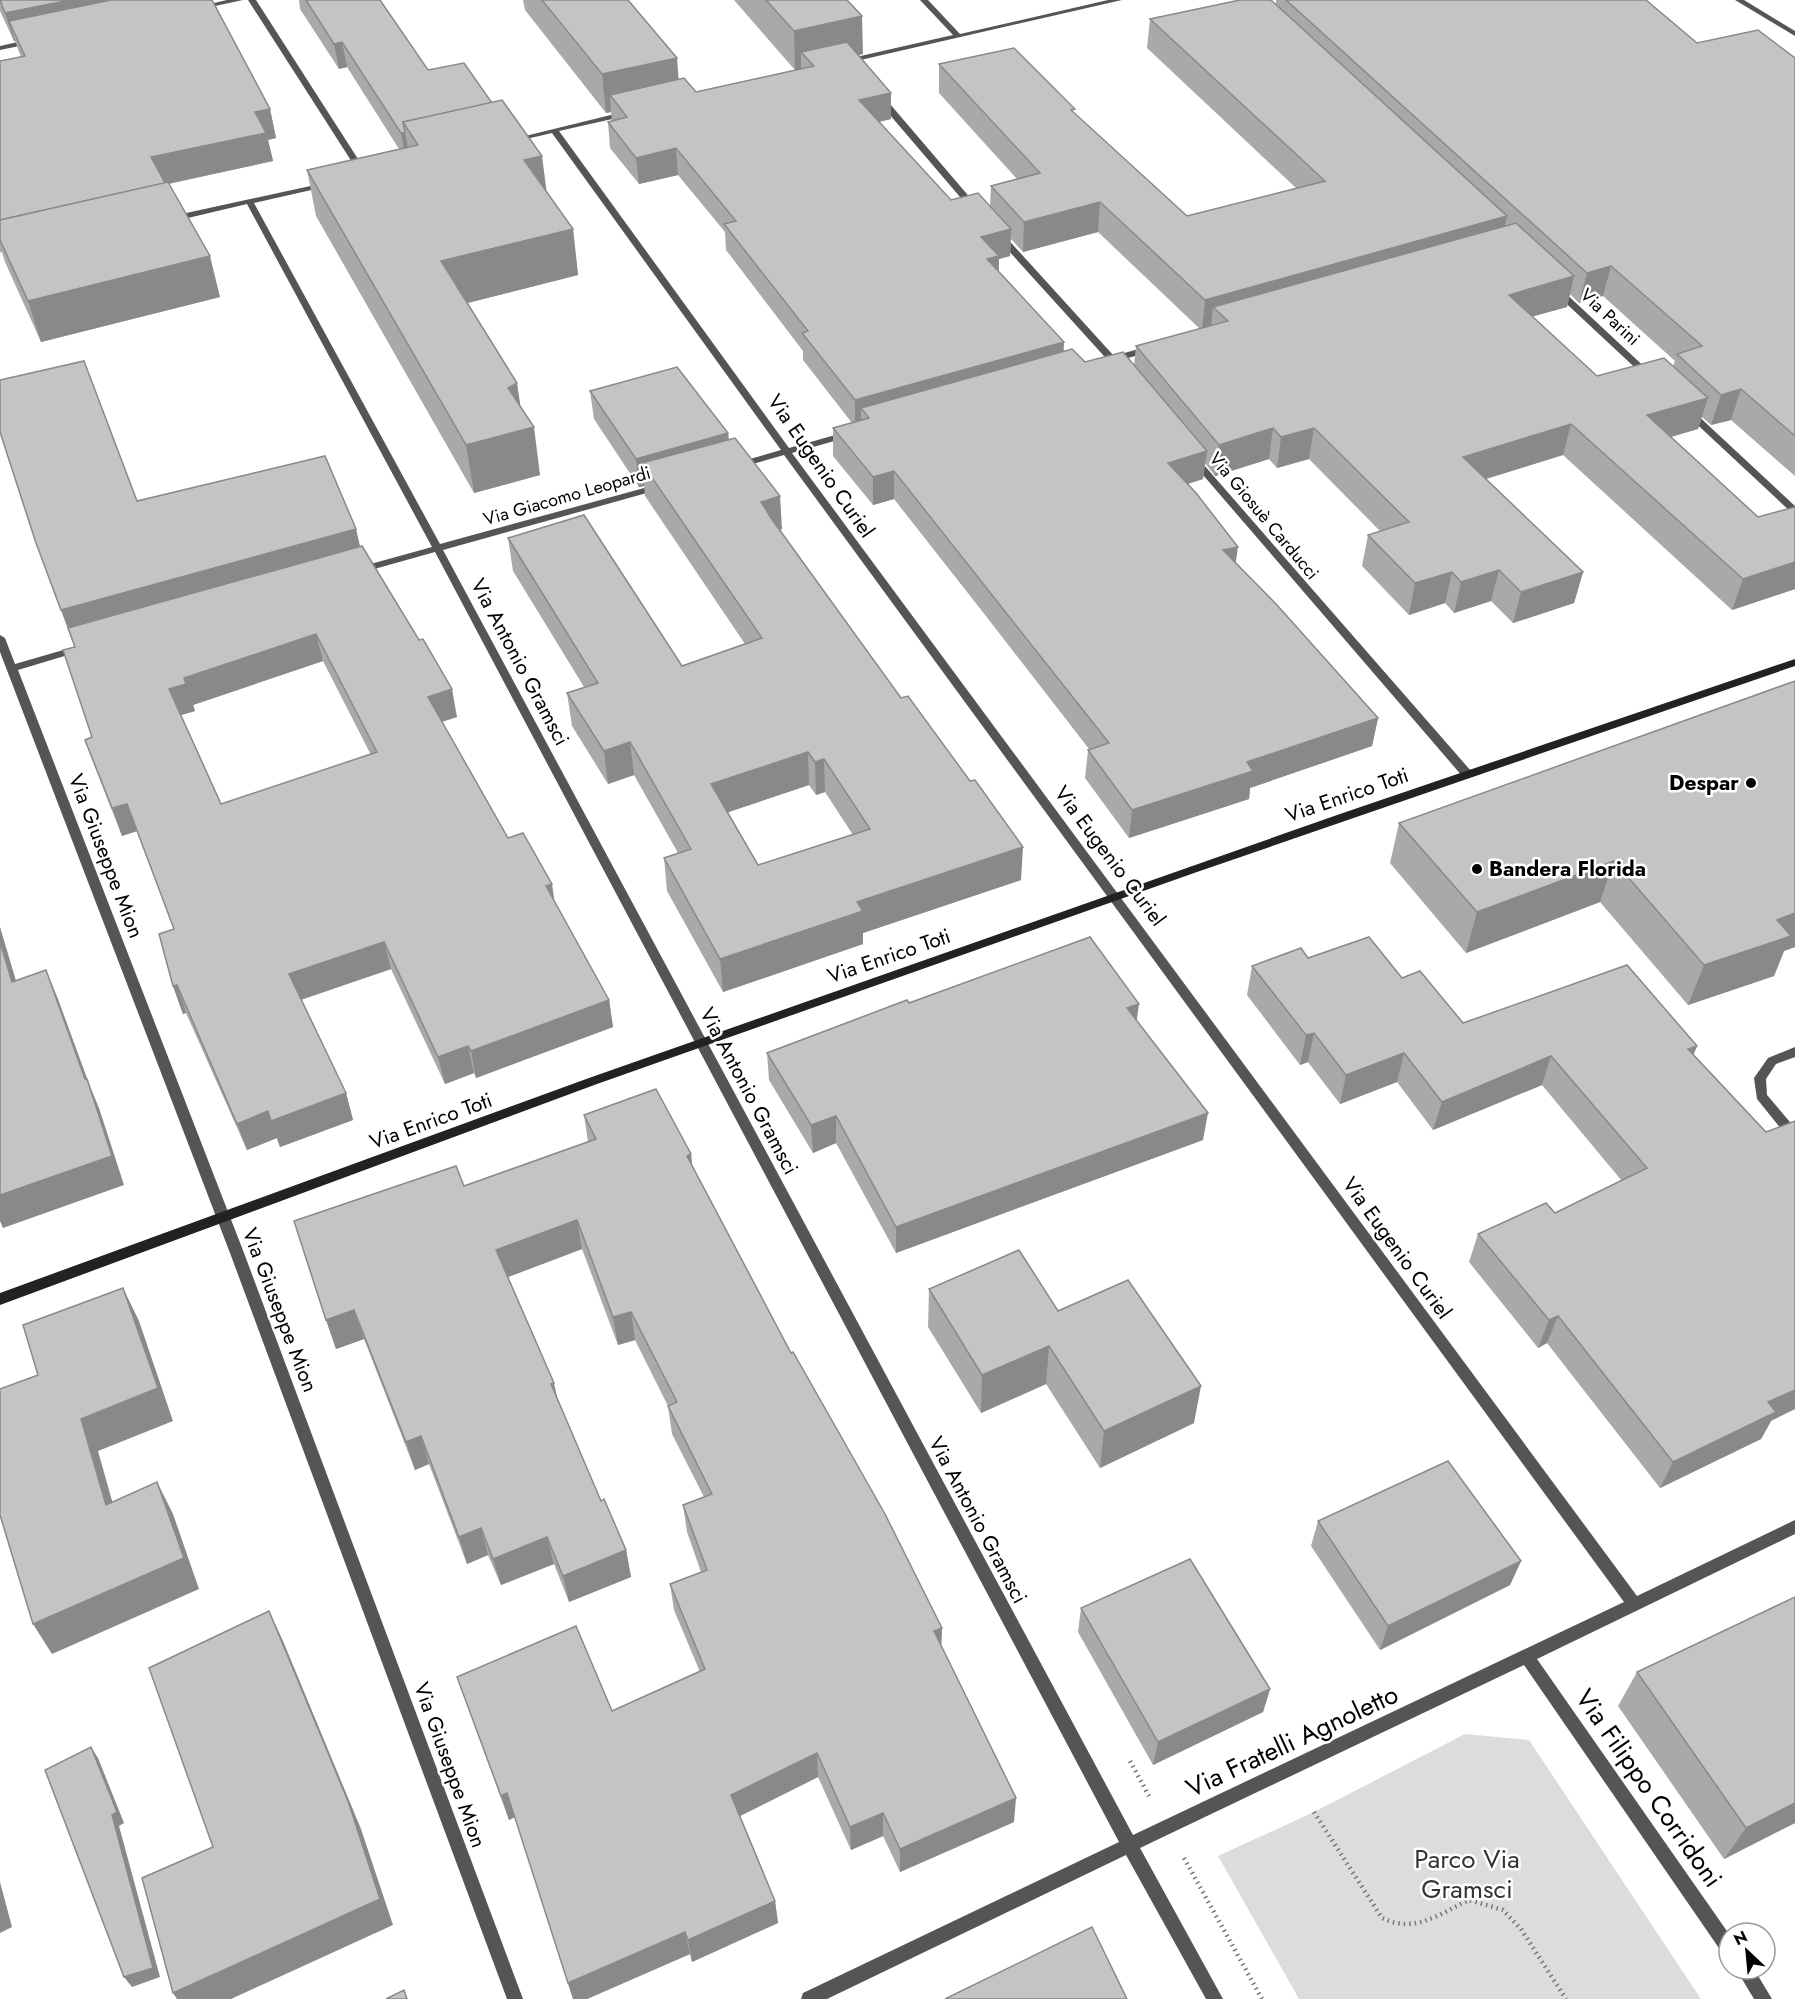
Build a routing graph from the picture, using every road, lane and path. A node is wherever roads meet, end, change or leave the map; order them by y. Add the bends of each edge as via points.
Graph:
1 (239, 0) edge
2 (252, 0) edge
3 (924, 0) edge
4 (1119, 0) edge
5 (1738, 0) edge
6 (195, 8) edge
7 (1795, 34) edge
8 (958, 36) junction
9 (43, 39) edge
10 (0, 48) edge
11 (849, 61) junction
12 (838, 64) edge
13 (857, 70) edge
14 (872, 88) edge
15 (633, 112) edge
16 (554, 130) junction
17 (498, 144) edge
18 (376, 173) edge
19 (365, 176) junction
20 (353, 178) edge
21 (330, 183) edge
22 (249, 201) junction
23 (986, 221) edge
24 (159, 222) edge
25 (994, 229) edge
26 (1555, 288) edge
27 (1157, 347) edge
28 (1112, 359) junction
29 (1100, 363) edge
30 (1126, 377) edge
31 (1658, 383) edge
32 (1683, 407) edge
33 (855, 432) edge
34 (1184, 447) edge
35 (788, 451) junction
36 (730, 467) edge
37 (673, 483) edge
38 (1795, 511) edge
39 (438, 549) junction
40 (353, 572) edge
41 (0, 638) edge
42 (93, 645) edge
43 (1795, 662) edge
44 (12, 668) junction
45 (1467, 774) junction
46 (1115, 897) junction
47 (702, 1043) junction
48 (1795, 1052) edge
49 (1795, 1137) edge
50 (224, 1219) junction
51 (0, 1299) edge
52 (1795, 1527) edge
53 (1635, 1605) junction
54 (1527, 1658) junction
55 (1126, 1754) dead end
56 (1314, 1812) dead end
57 (1166, 1827) junction
58 (1129, 1844) junction
59 (1717, 1931) edge
60 (1752, 1981) edge
61 (515, 1999) edge
62 (809, 1999) edge
63 (1215, 1999) edge
64 (1262, 1999) edge
65 (1566, 1999) edge
66 (1764, 1999) edge

1 - 6 street
2 - 19 street
3 - 8 street
4 - 8 street
5 - 7 street
8 - 11 street
9 - 10 street
11 - 12 street
11 - 13 street
14 - 23 street
15 - 16 street
16 - 17 street
16 - 35 street, Via Eugenio Curiel
18 - 19 street
19 - 20 street
21 - 22 street
22 - 24 street
22 - 39 street, Via Antonio Gramsci
25 - 28 street
26 - 31 street, Via Parini
27 - 28 street
28 - 29 street
28 - 30 street
32 - 38 street
33 - 35 street
34 - 45 street, Via Giosuè Carducci
35 - 36 street
35 - 46 street, Via Eugenio Curiel
37 - 39 street, Via Giacomo Leopardi
39 - 40 street, Via Giacomo Leopardi
39 - 47 street, Via Antonio Gramsci
41 - 44 street, Via Giuseppe Mion
42 - 44 street
43 - 45 street, Via Enrico Toti
44 - 50 street, Via Giuseppe Mion
45 - 46 street, Via Enrico Toti
46 - 47 street, Via Enrico Toti
46 - 53 street, Via Eugenio Curiel
47 - 50 street, Via Enrico Toti
47 - 58 street, Via Antonio Gramsci
48 - 49 street via 1772,1061 1760,1078 1761,1096
50 - 51 street, Via Enrico Toti
50 - 61 street, Via Giuseppe Mion
52 - 53 street, Via Fratelli Agnoletto
53 - 54 street, Via Fratelli Agnoletto
54 - 57 street, Via Fratelli Agnoletto
54 - 59 street, Via Filippo Corridoni
55 - 57 path
56 - 65 path via 1382,1918 1396,1925 1416,1925 1469,1900 1503,1910 1521,1929
57 - 58 street, Via Fratelli Agnoletto
57 - 64 path
58 - 62 street, Via Fratelli Agnoletto
58 - 63 street, Via Antonio Gramsci
60 - 66 street

